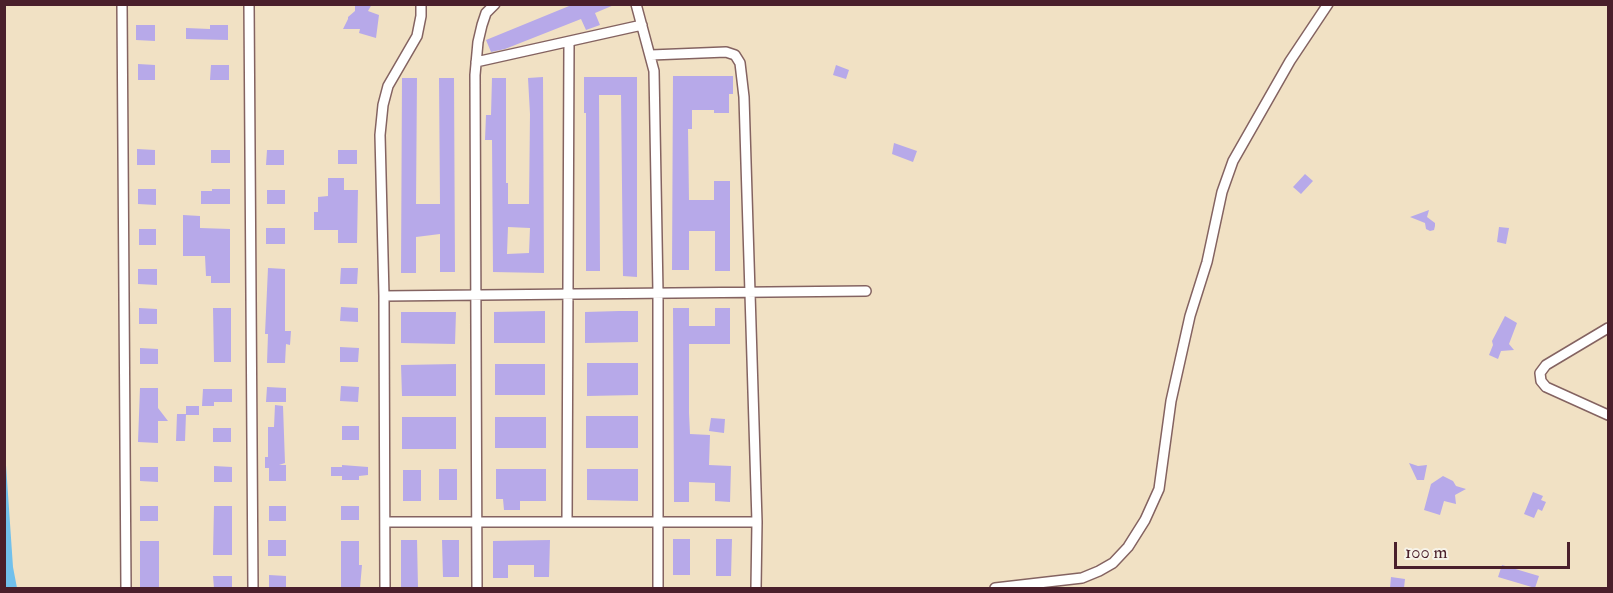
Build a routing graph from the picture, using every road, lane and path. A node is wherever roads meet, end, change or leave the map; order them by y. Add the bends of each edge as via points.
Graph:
1 (122, 4) edge
2 (249, 4) edge
3 (421, 4) edge
4 (495, 4) edge
5 (636, 4) edge
6 (1328, 4) edge
7 (642, 26) junction
8 (568, 43) junction
9 (651, 55) junction
10 (476, 62) junction
11 (866, 291) dead end
12 (748, 292) junction
13 (658, 293) junction
14 (567, 294) junction
15 (476, 295) junction
16 (384, 296) junction
17 (1608, 328) edge
18 (1608, 415) edge
19 (657, 521) junction
20 (385, 522) junction
21 (476, 522) junction
22 (567, 522) junction
23 (757, 522) junction
24 (126, 588) edge
25 (253, 588) edge
26 (385, 588) edge
27 (477, 588) edge
28 (658, 588) edge
29 (756, 588) edge
30 (995, 588) edge

1 - 24 street
2 - 25 street
3 - 16 street via 417,36 388,86 383,105 380,135
4 - 10 street via 484,19
5 - 7 street
6 - 30 street via 1233,161 1222,192 1171,401 1160,489 1146,520 1128,547 1099,571 1082,578
7 - 8 street
7 - 9 street
8 - 10 street
8 - 14 street
9 - 12 street via 726,52 735,55 740,63
9 - 13 street
10 - 15 street
11 - 12 street
12 - 13 street
12 - 23 street
13 - 14 street
13 - 19 street
14 - 15 street
14 - 22 street
15 - 16 street
15 - 21 street
16 - 20 street
17 - 18 street via 1546,365 1540,373 1546,387
19 - 22 street
19 - 23 street
19 - 28 street
20 - 21 street
20 - 26 street
21 - 22 street
21 - 27 street
23 - 29 street

